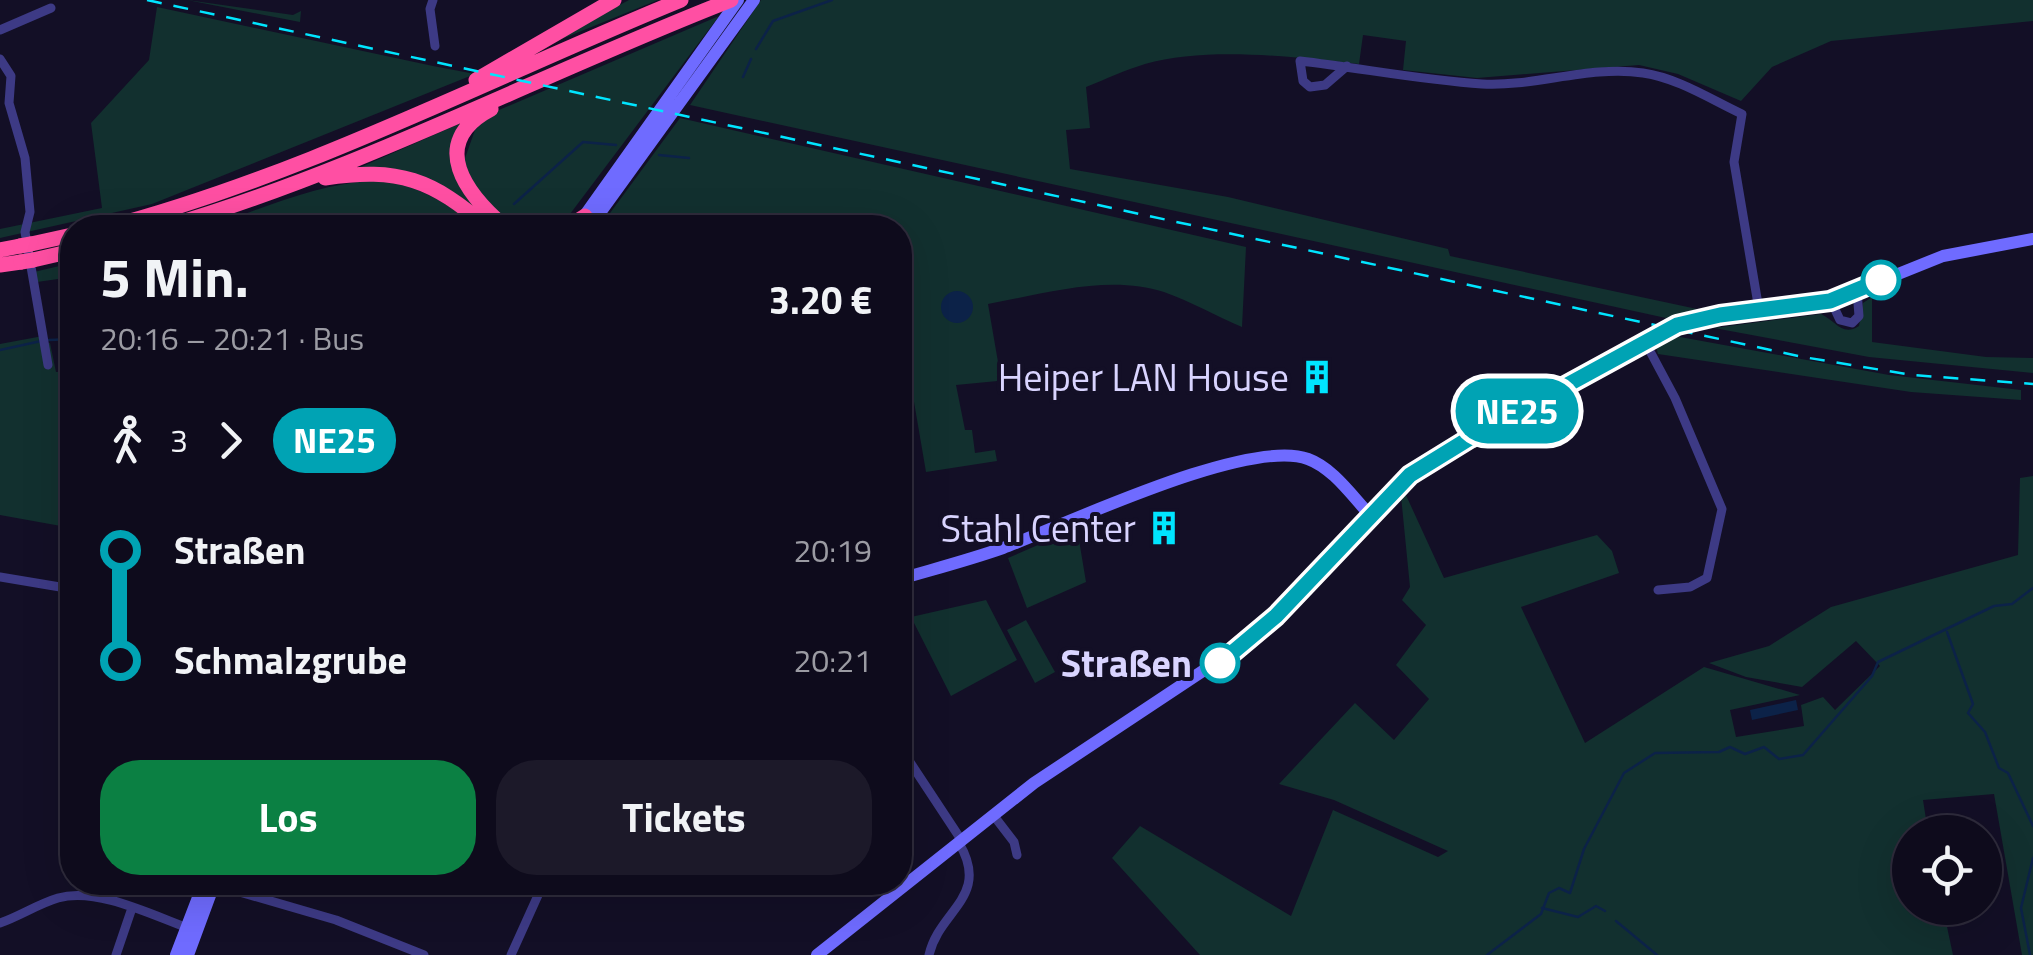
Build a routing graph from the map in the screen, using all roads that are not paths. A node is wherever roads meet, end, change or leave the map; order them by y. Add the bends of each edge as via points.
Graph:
1 (432, 0) edge
2 (614, 0) edge
3 (682, 0) edge
4 (734, 0) edge
5 (754, 0) edge
6 (51, 8) dead end
7 (0, 30) edge
8 (435, 46) dead end
9 (0, 59) edge
10 (1347, 66) junction
11 (522, 86) junction
12 (464, 95) junction
13 (296, 183) junction
14 (146, 215) edge
15 (201, 215) edge
16 (473, 215) edge
17 (493, 215) edge
18 (589, 215) edge
19 (590, 215) edge
20 (2033, 239) edge
21 (60, 240) edge
22 (0, 250) edge
23 (60, 252) edge
24 (27, 253) junction
25 (0, 265) edge
26 (1857, 291) junction
27 (1830, 301) junction
28 (1759, 310) junction
29 (1644, 340) junction
30 (48, 365) dead end
31 (1370, 515) junction
32 (912, 575) edge
33 (0, 577) edge
34 (60, 587) edge
35 (1658, 590) dead end
36 (912, 766) edge
37 (994, 816) junction
38 (960, 842) junction
39 (1017, 855) dead end
40 (912, 881) edge
41 (204, 895) edge
42 (206, 895) edge
43 (251, 895) edge
44 (538, 895) edge
45 (896, 895) edge
46 (132, 908) junction
47 (0, 923) edge
48 (188, 928) junction
49 (825, 953) edge
50 (116, 955) edge
51 (176, 955) edge
52 (188, 955) edge
53 (424, 955) edge
54 (511, 955) edge
55 (930, 955) edge

1 - 8 street
2 - 12 highway via 482,76
3 - 12 highway
4 - 11 highway
4 - 18 main road
5 - 19 main road
6 - 7 street
9 - 30 street via 11,76 9,103 24,146 28,250
10 - 10 street via 1316,63 1300,61 1310,87 1324,85
10 - 28 street via 1486,84 1642,73 1742,114 1734,162
11 - 13 highway
11 - 17 highway via 472,122 458,151 467,190
12 - 14 highway via 269,176
13 - 15 highway
13 - 16 highway via 362,174 408,177
20 - 26 main road via 1943,256
21 - 24 highway
22 - 24 highway
23 - 24 highway
24 - 25 highway
26 - 27 main road
26 - 27 street via 1859,316 1852,323 1840,320
27 - 28 main road
28 - 29 main road, bridge via 1705,318
29 - 31 main road via 1422,466
29 - 35 street via 1722,508 1706,578
31 - 32 main road via 1319,465 1294,456 1269,459 1135,493 1001,549
31 - 37 main road via 1248,642
33 - 34 street
36 - 38 street
37 - 38 main road
37 - 39 street
38 - 40 main road
38 - 55 street via 969,864 967,891 932,941
41 - 48 main road
42 - 52 main road
43 - 53 street
44 - 54 street
45 - 49 main road
46 - 47 street via 66,896
46 - 48 street
46 - 50 street
48 - 51 main road

